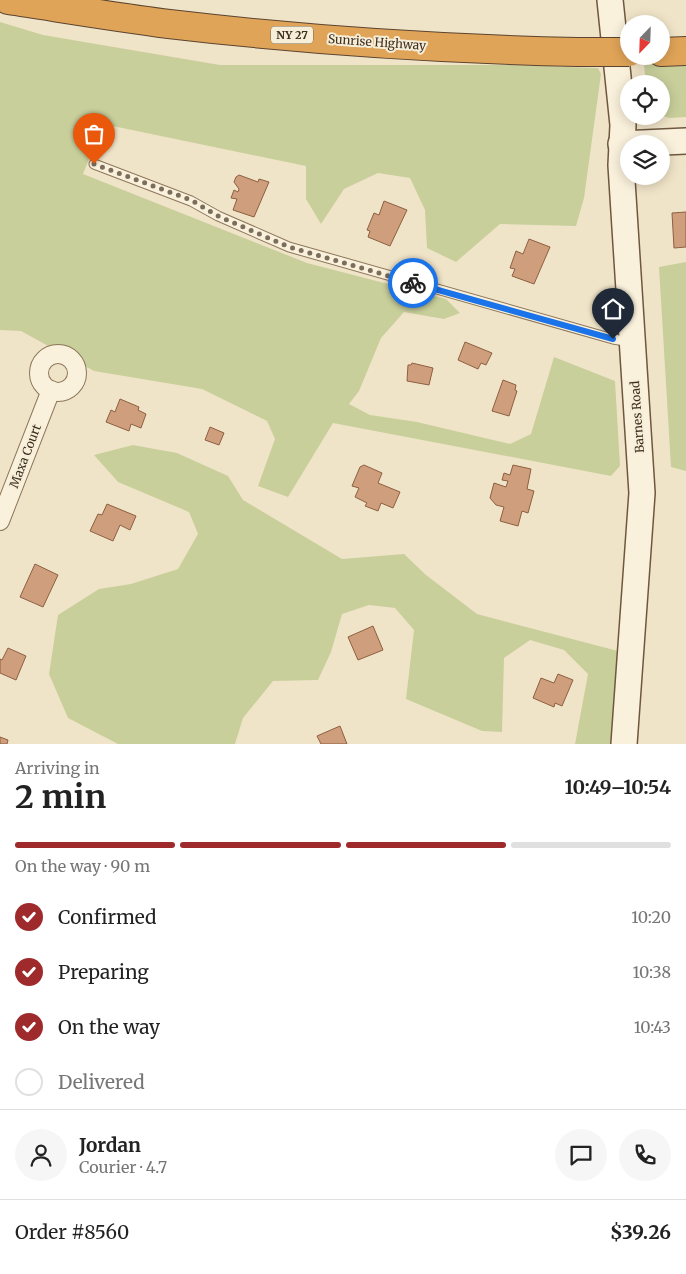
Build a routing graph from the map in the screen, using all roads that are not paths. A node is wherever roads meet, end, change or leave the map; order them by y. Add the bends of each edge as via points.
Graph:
1 (8, 0) edge
2 (610, 0) edge
3 (686, 51) edge
4 (620, 52) edge
5 (670, 52) edge
6 (622, 135) edge
7 (686, 141) edge
8 (670, 142) edge
9 (94, 164) dead end
10 (623, 185) edge
11 (632, 342) junction
12 (50, 390) dead end
13 (0, 521) edge
14 (624, 744) edge

1 - 4 highway, Sunrise Highway / NY 27, bridge via 170,24 357,42 487,50
2 - 6 street, Barnes Road
3 - 5 highway
7 - 8 street
9 - 11 lane via 191,200 218,216 289,247
10 - 11 street, Barnes Road
11 - 14 street, Barnes Road via 642,493
12 - 13 street, Maxa Court

